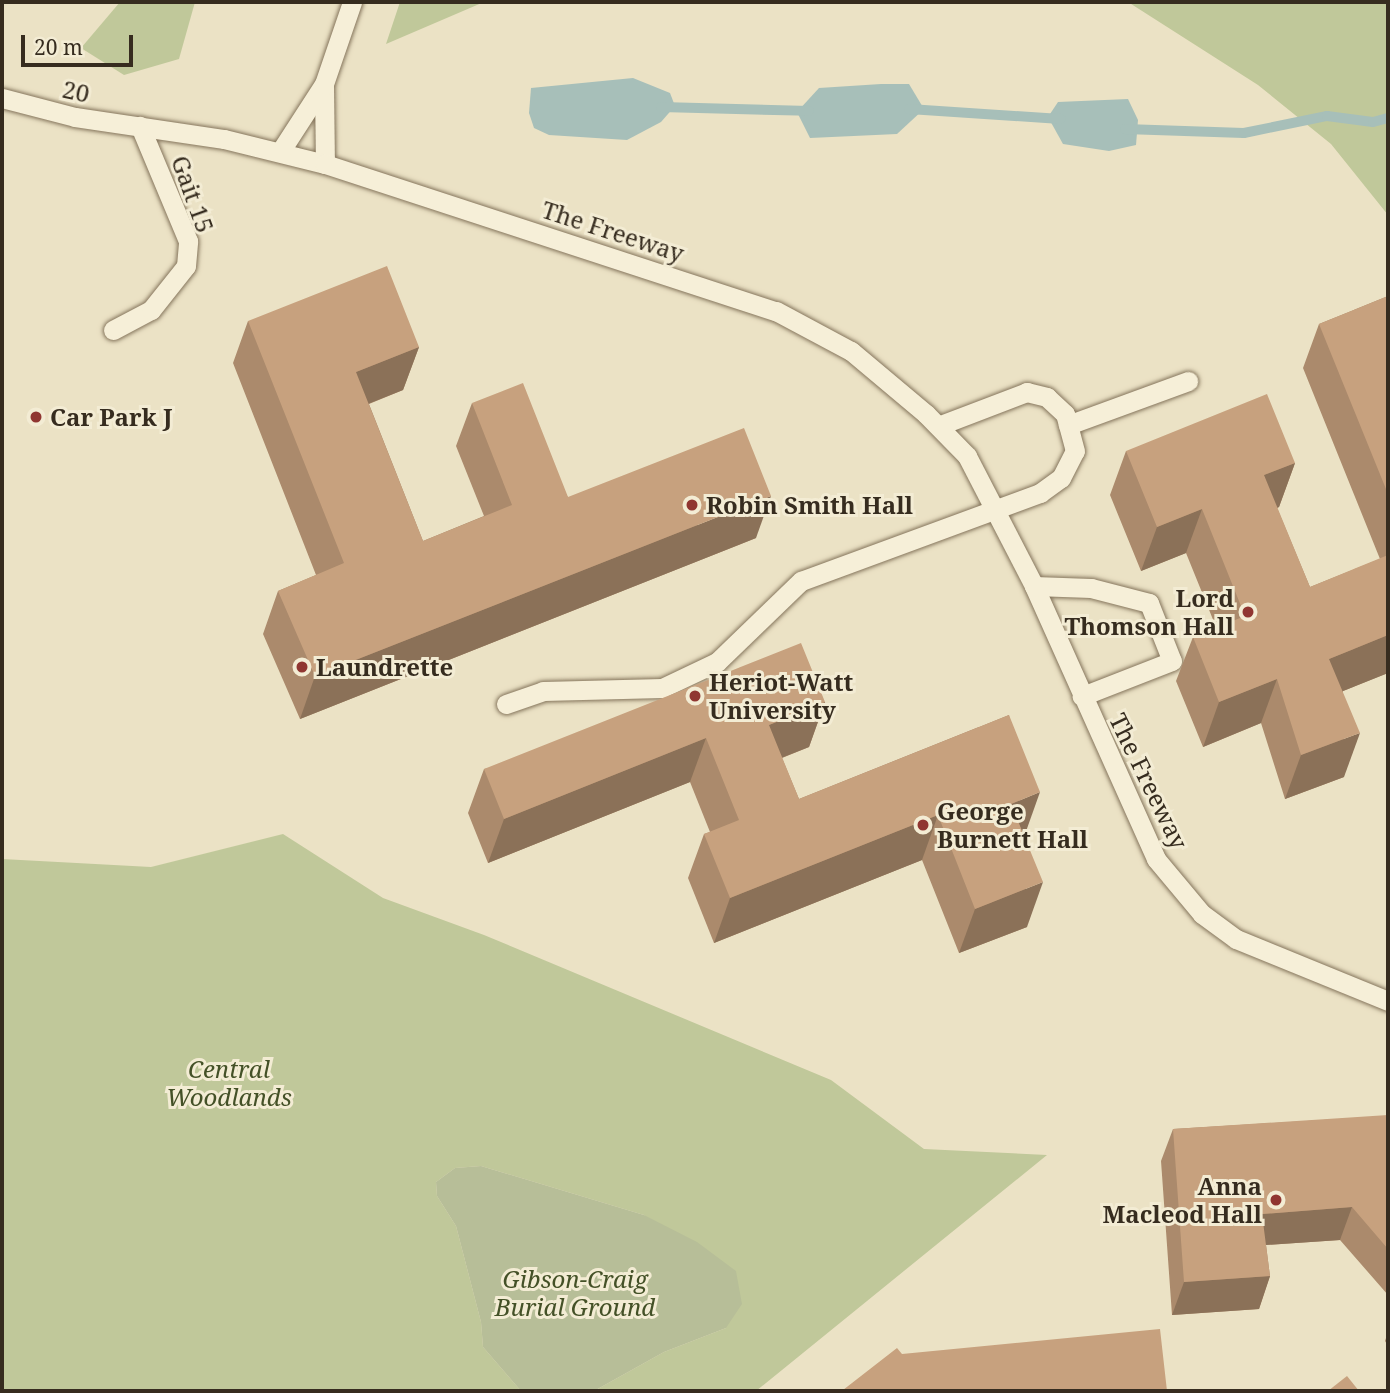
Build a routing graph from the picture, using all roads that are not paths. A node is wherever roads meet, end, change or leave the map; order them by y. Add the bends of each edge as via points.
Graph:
1 (352, 2) edge
2 (324, 84) junction
3 (2, 98) edge
4 (140, 126) junction
5 (281, 152) junction
6 (325, 164) junction
7 (113, 330) dead end
8 (1188, 381) dead end
9 (1068, 425) junction
10 (938, 426) junction
11 (998, 510) junction
12 (1034, 586) junction
13 (1082, 696) junction
14 (506, 704) dead end
15 (1388, 1001) edge

1 - 2 lane
2 - 5 lane
2 - 6 lane
3 - 4 lane, 20 via 75,117
4 - 5 lane, The Freeway
4 - 7 lane, Gait 15 via 188,241 186,266 151,310
5 - 6 lane, The Freeway
6 - 10 lane, The Freeway via 776,311 851,351
8 - 9 lane
9 - 10 lane via 1065,414 1047,397 1027,392
9 - 11 lane via 1074,451 1062,478 1040,493
10 - 11 lane, The Freeway via 967,456
11 - 12 lane, The Freeway
11 - 14 lane via 802,581 717,662 662,688 543,691
12 - 13 lane, The Freeway
12 - 13 lane via 1091,588 1149,603 1172,661
13 - 15 lane, The Freeway via 1156,859 1202,914 1266,954

